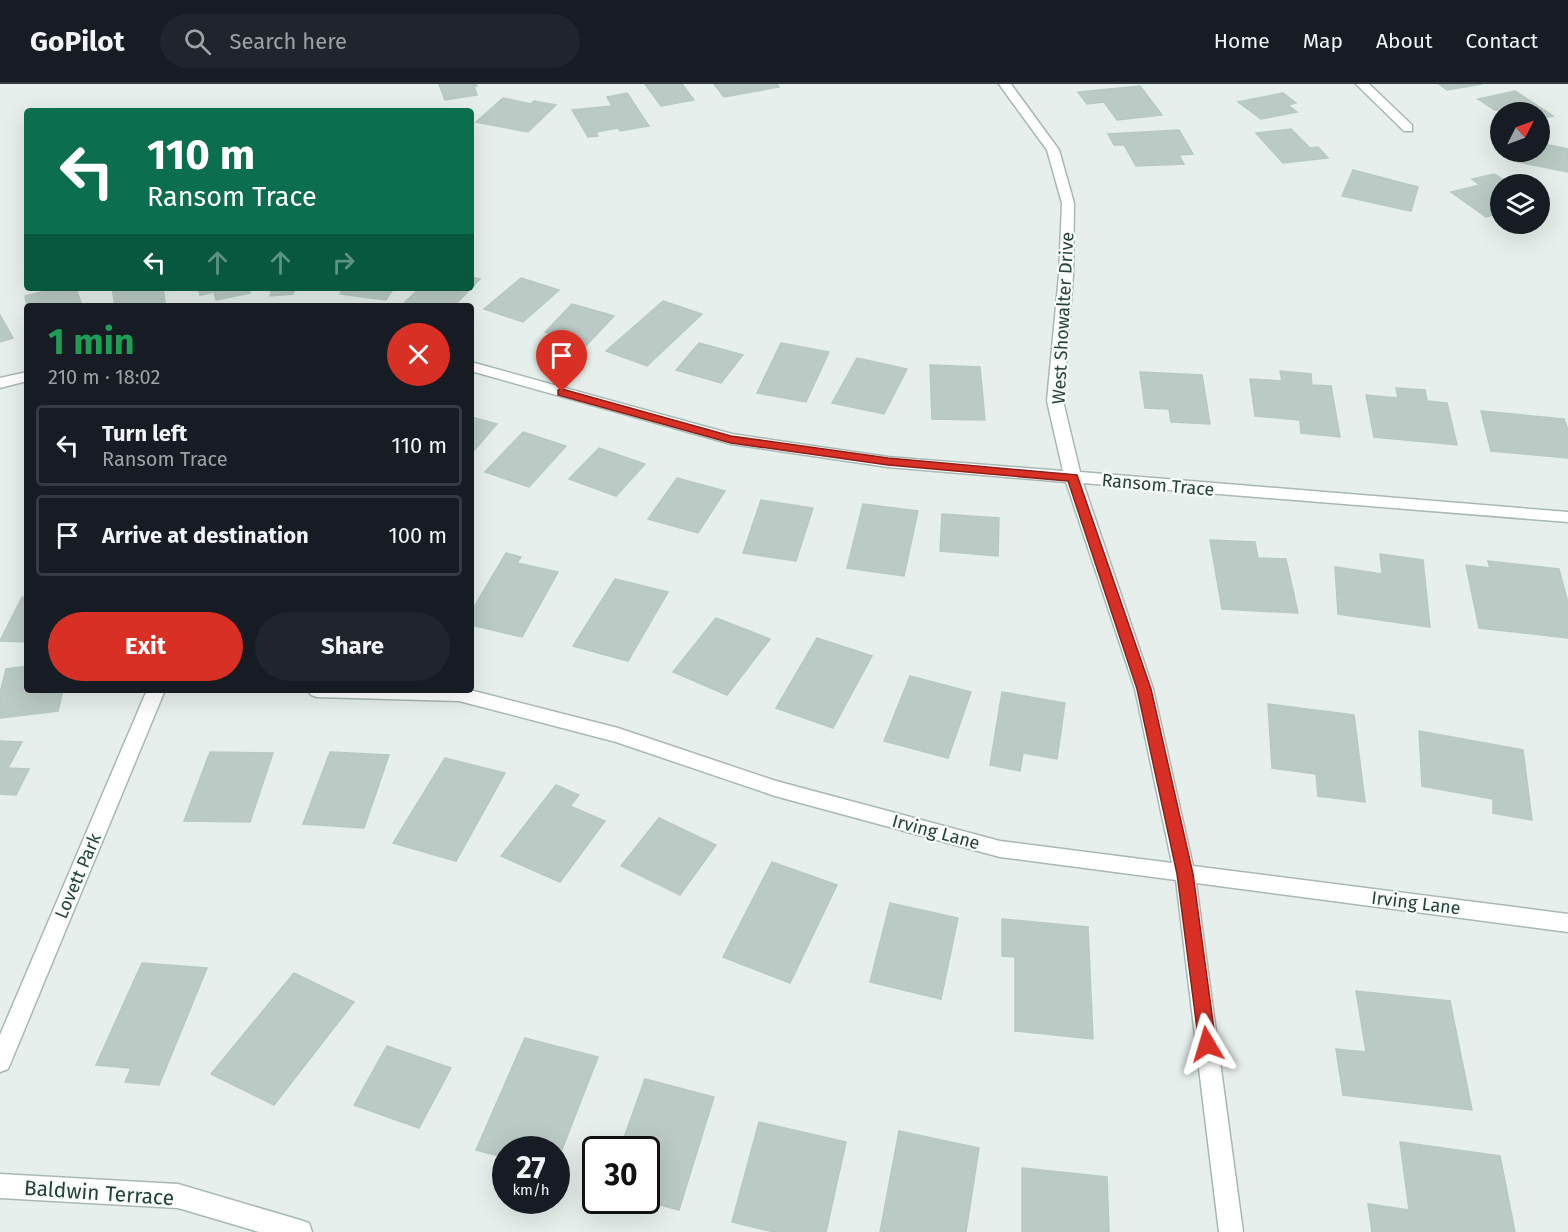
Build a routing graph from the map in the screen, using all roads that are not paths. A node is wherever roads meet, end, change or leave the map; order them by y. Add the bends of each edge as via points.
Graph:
1 (1005, 84) edge
2 (1362, 84) edge
3 (1408, 128) dead end
4 (474, 367) edge
5 (24, 377) edge
6 (0, 383) edge
7 (1072, 478) junction
8 (1568, 517) edge
9 (155, 693) edge
10 (424, 693) edge
11 (1185, 874) junction
12 (1568, 923) edge
13 (0, 1062) edge
14 (0, 1186) edge
15 (300, 1232) edge
16 (1231, 1232) edge

1 - 7 street, West Showalter Drive via 1053,150 1068,203 1055,401
2 - 3 street
4 - 7 street, Ransom Trace via 731,439 888,462
5 - 6 street
7 - 8 street, Ransom Trace
7 - 11 street, West Showalter Drive via 1144,689
9 - 13 street, Lovett Park
10 - 11 street, Irving Lane via 459,694 618,735 775,788 1000,849
11 - 12 street, Irving Lane
11 - 16 street, West Showalter Drive
14 - 15 street, Baldwin Terrace via 178,1196

